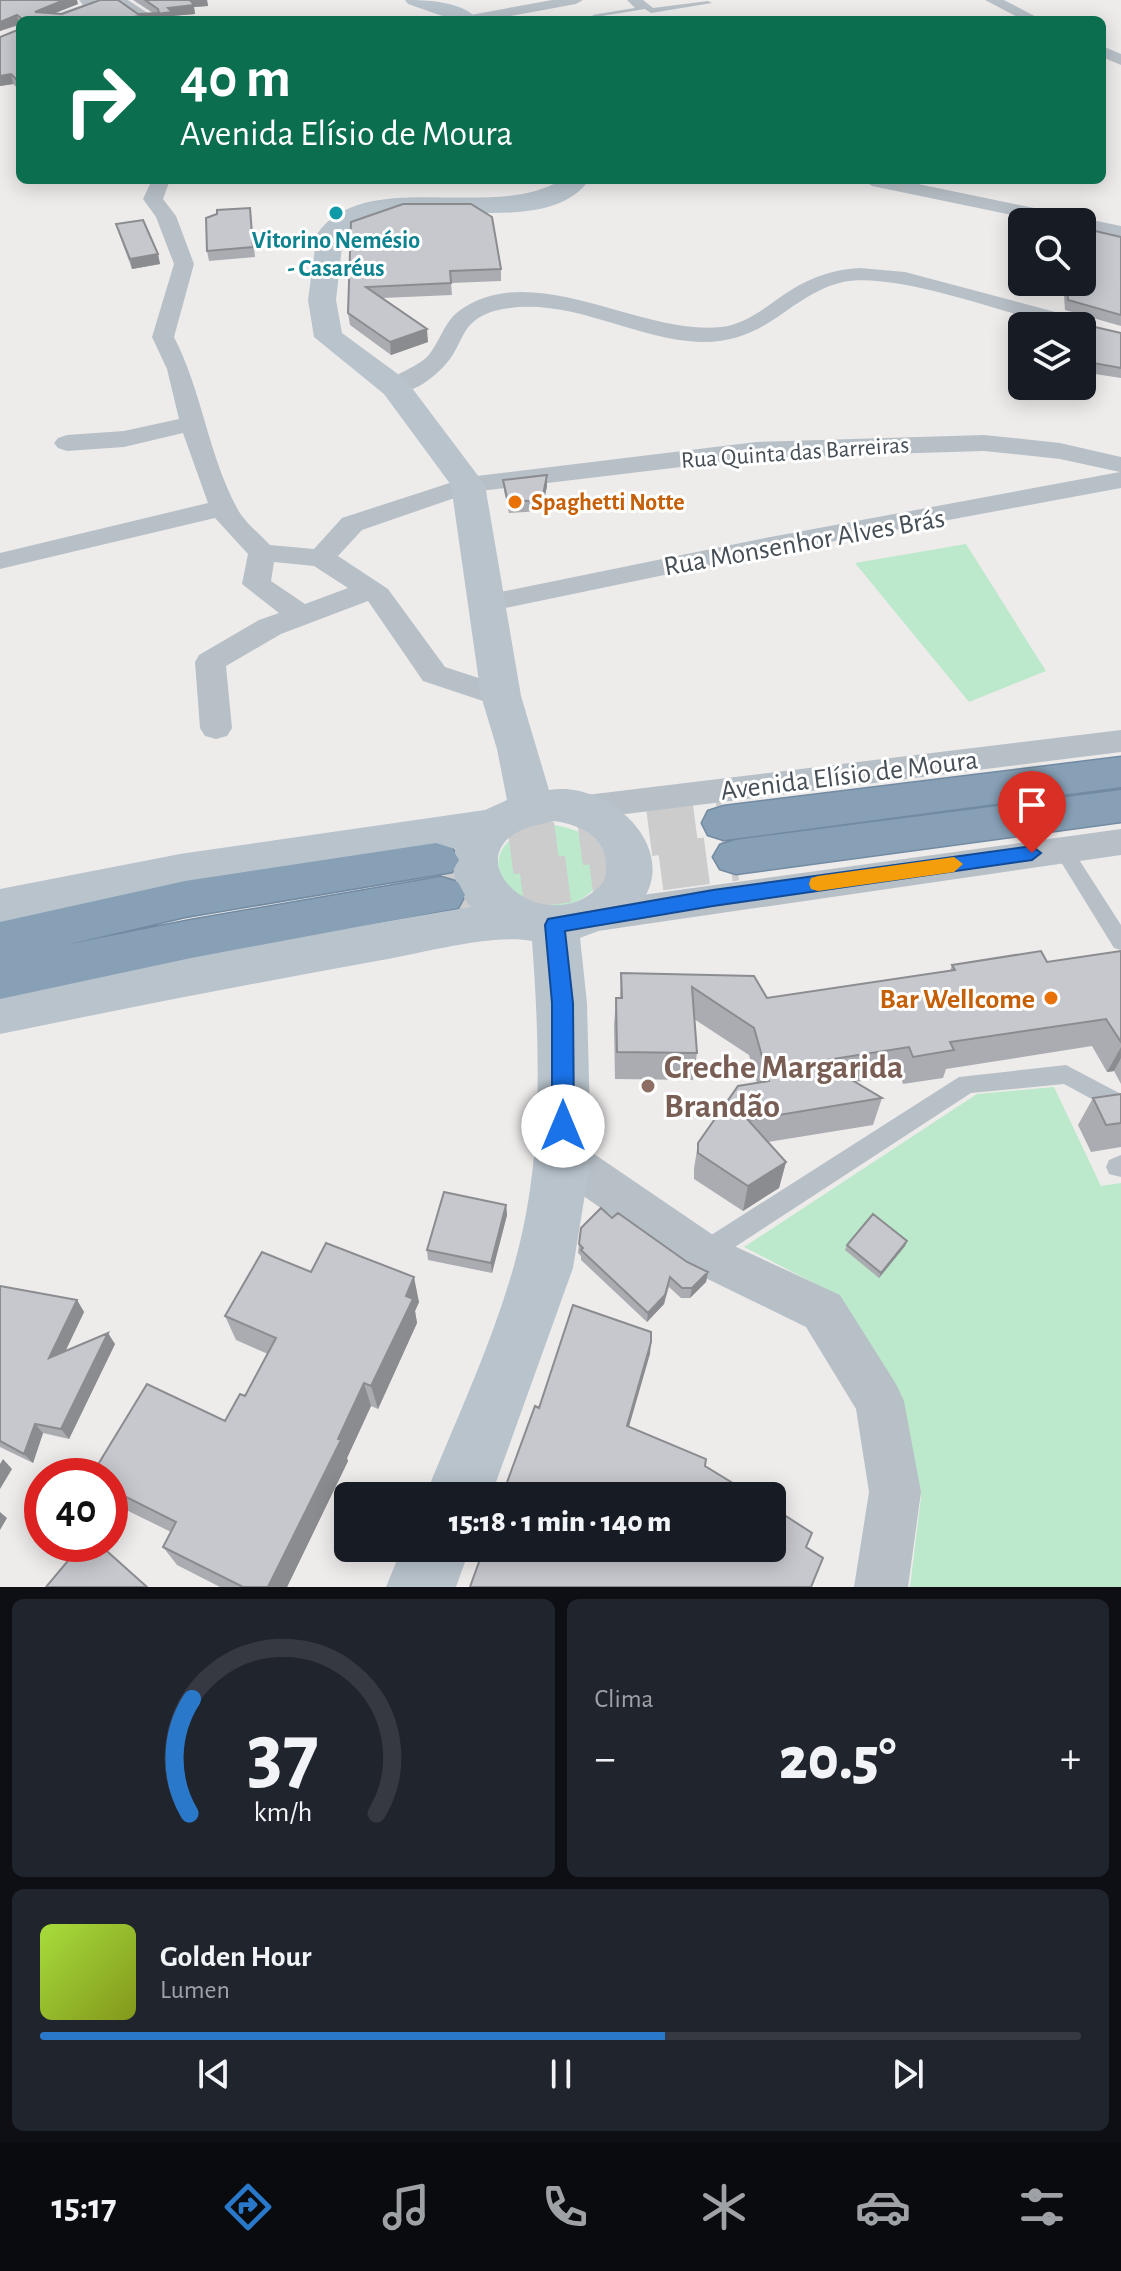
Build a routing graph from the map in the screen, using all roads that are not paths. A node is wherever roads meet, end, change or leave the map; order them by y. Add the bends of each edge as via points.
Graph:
1 (86, 0) edge
2 (118, 0) edge
3 (414, 0) edge
4 (576, 0) edge
5 (631, 0) edge
6 (639, 0) edge
7 (992, 0) edge
8 (708, 3) dead end
9 (157, 4) edge
10 (136, 9) junction
11 (596, 15) dead end
12 (60, 16) edge
13 (146, 16) edge
14 (459, 16) edge
15 (485, 16) edge
16 (1026, 16) edge
17 (159, 184) edge
18 (570, 184) edge
19 (891, 184) edge
20 (1008, 208) edge
21 (1096, 227) edge
22 (1121, 232) edge
23 (1030, 312) edge
24 (1096, 329) edge
25 (1108, 331) edge
26 (395, 387) junction
27 (192, 424) junction
28 (67, 443) dead end
29 (1121, 465) edge
30 (1121, 480) edge
31 (468, 485) junction
32 (223, 508) junction
33 (262, 553) junction
34 (321, 558) junction
35 (0, 561) edge
36 (371, 590) junction
37 (486, 603) junction
38 (304, 617) junction
39 (501, 696) junction
40 (216, 728) dead end
41 (1121, 741) edge
42 (1121, 772) edge
43 (1121, 806) edge
44 (578, 808) junction
45 (511, 817) junction
46 (1121, 842) edge
47 (1062, 849) junction
48 (0, 908) edge
49 (555, 920) junction
50 (0, 941) edge
51 (1121, 942) edge
52 (0, 979) edge
53 (0, 1013) edge
54 (1121, 1105) edge
55 (563, 1157) junction
56 (703, 1254) junction
57 (464, 1482) edge
58 (431, 1562) edge
59 (421, 1587) edge
60 (881, 1587) edge

1 - 12 street via 94,6
2 - 10 street
3 - 14 street
4 - 15 street
5 - 11 lane via 641,9
6 - 8 lane via 651,11
7 - 16 street
9 - 10 street
10 - 13 street
17 - 27 street via 153,199 166,216 184,264 163,337 179,369
18 - 26 street via 522,203 409,204 371,210 344,221 330,234 323,325 345,351
19 - 20 street
21 - 22 street
23 - 26 street via 877,274 834,278 762,322 712,334 656,328 558,301 514,300 472,311 459,320 434,364
24 - 25 street
26 - 31 street
27 - 28 street via 124,439
27 - 32 street
29 - 31 street, Rua Quinta das Barreiras via 1000,444 915,443 756,450
30 - 37 street, Rua Monsenhor Alves Brás
31 - 34 street, Rua Quinta das Barreiras via 352,524
31 - 37 street
32 - 33 street
32 - 35 street
33 - 34 street
33 - 38 street via 256,584
34 - 36 street
36 - 38 street
36 - 39 street via 434,674
37 - 39 street
38 - 40 street via 270,627 210,662
39 - 45 street via 518,749
41 - 44 street, Avenida Elísio de Moura
42 - 43 highway via 730,840
44 - 45 street via 554,805
44 - 49 street via 617,831 628,848 631,868 626,887 612,904
45 - 48 street
45 - 49 street via 480,841 473,859 475,877 483,895 499,909
46 - 47 street
47 - 49 street
47 - 51 lane
49 - 53 street via 194,974
49 - 55 street via 562,1003
50 - 52 highway via 185,899 439,878
54 - 56 lane via 1066,1074 967,1084
55 - 56 street
55 - 57 street via 543,1268
56 - 60 street via 823,1311 879,1401 895,1492
58 - 59 street

